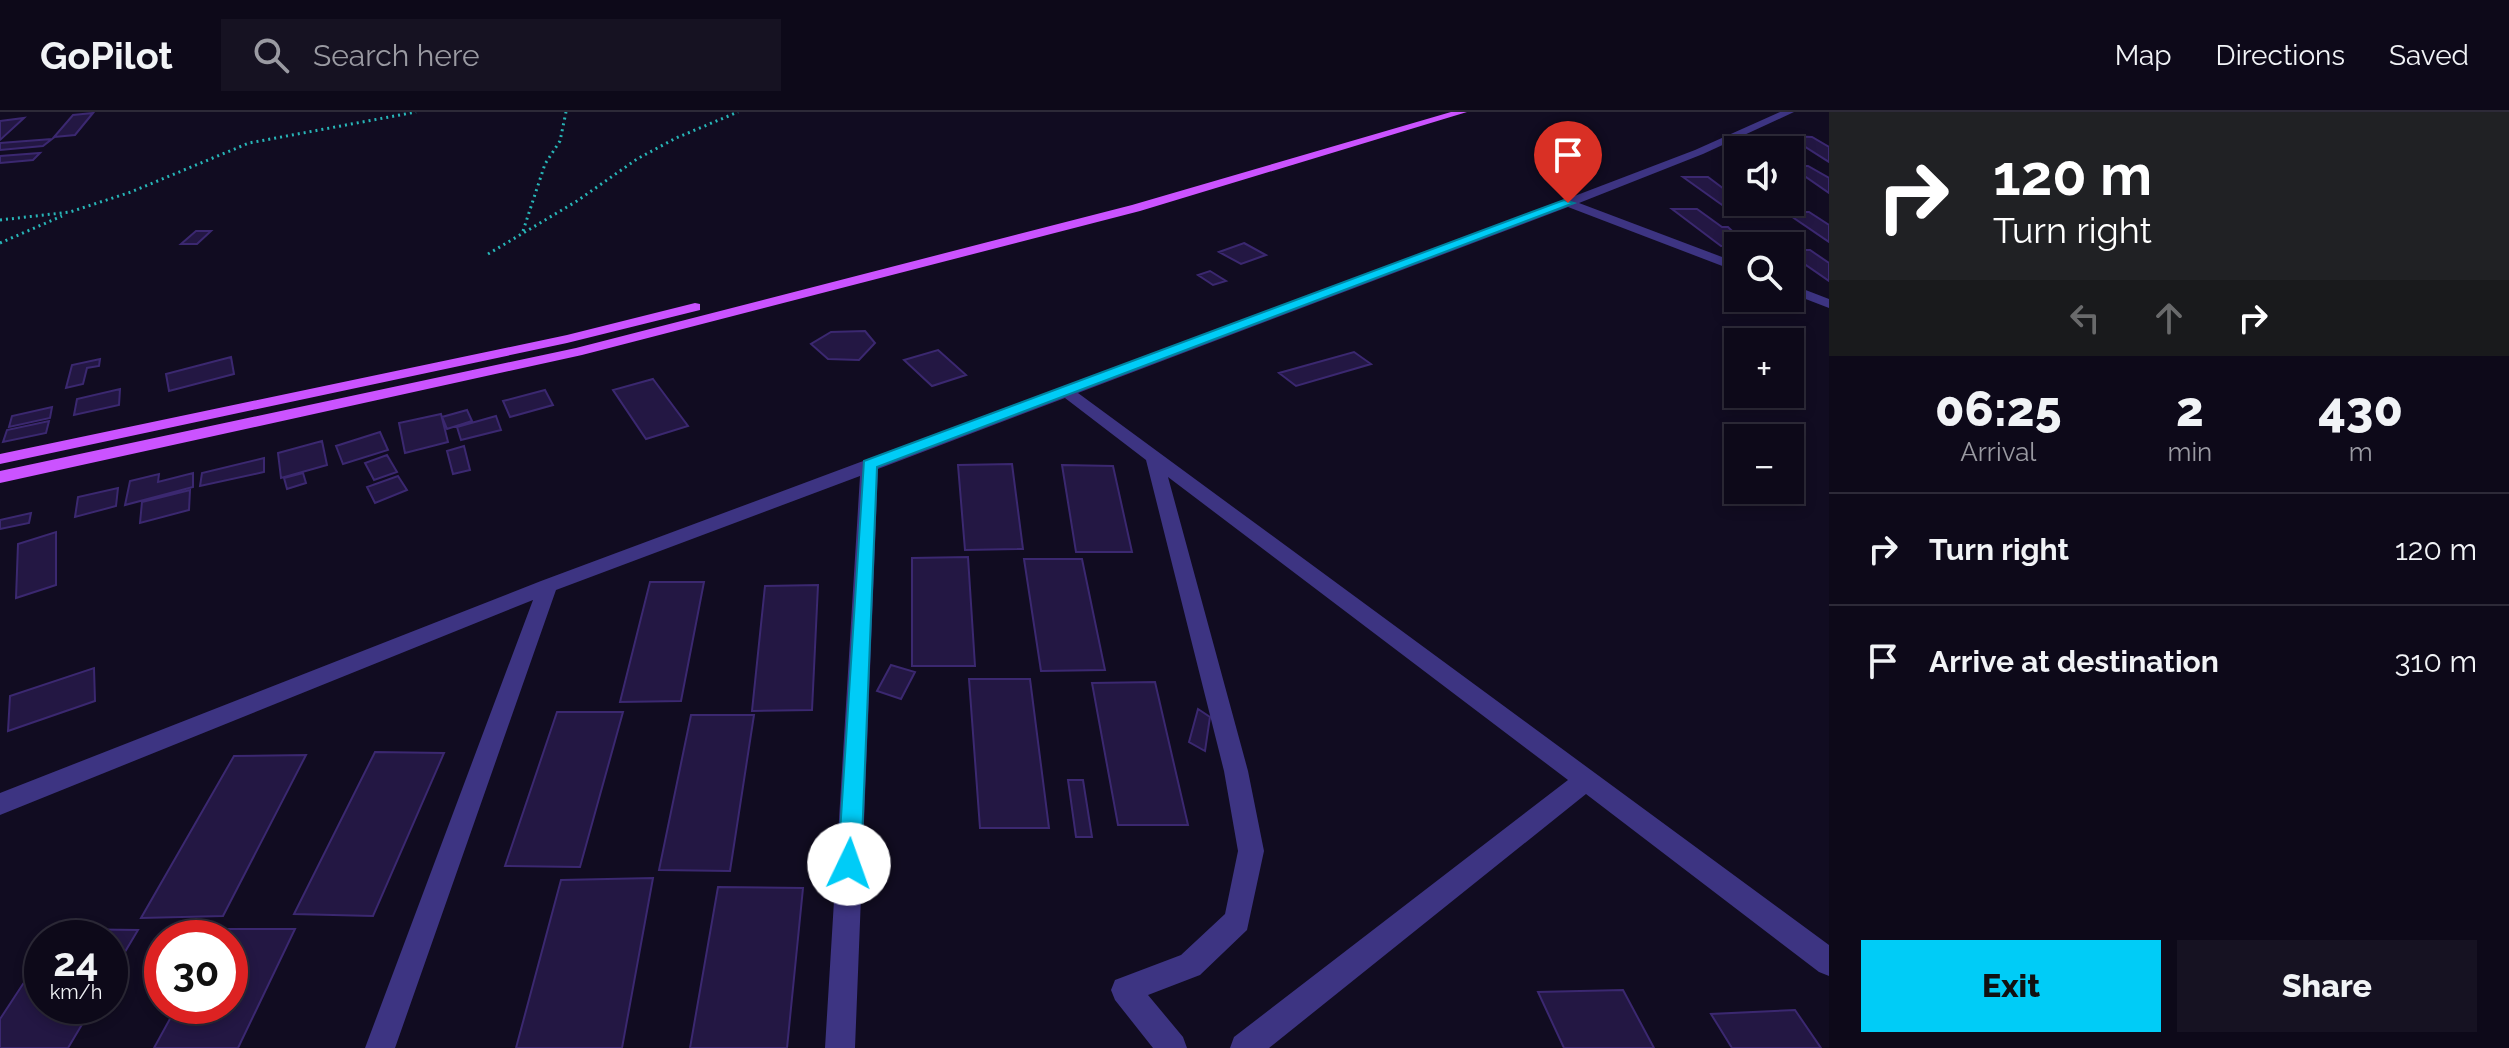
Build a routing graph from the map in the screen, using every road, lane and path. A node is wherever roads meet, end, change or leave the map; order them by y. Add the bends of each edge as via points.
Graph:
1 (416, 112) edge
2 (566, 112) edge
3 (738, 112) edge
4 (1421, 112) edge
5 (1462, 112) edge
6 (1789, 112) edge
7 (1382, 123) junction
8 (1402, 130) junction
9 (1116, 199) junction
10 (1568, 203) junction
11 (1136, 208) junction
12 (70, 212) junction
13 (0, 220) edge
14 (523, 232) junction
15 (0, 243) edge
16 (488, 254) dead end
17 (1724, 263) edge
18 (837, 278) junction
19 (1804, 294) edge
20 (1829, 304) edge
21 (1067, 392) junction
22 (1154, 456) junction
23 (0, 459) edge
24 (869, 464) junction
25 (0, 477) edge
26 (548, 586) junction
27 (1586, 780) junction
28 (0, 804) edge
29 (1829, 962) edge
30 (380, 1048) edge
31 (840, 1048) edge
32 (1172, 1048) edge
33 (1245, 1048) edge

1 - 12 path via 249,143
2 - 14 path via 560,141 545,164
3 - 14 path via 637,159
4 - 7 main road
5 - 8 main road
6 - 10 street
7 - 8 main road
7 - 9 main road
8 - 11 main road
9 - 11 main road
9 - 18 main road
10 - 17 street
10 - 21 street
11 - 18 main road
12 - 13 path
12 - 15 path
14 - 16 path
18 - 23 main road
18 - 25 main road via 577,352
19 - 20 street
21 - 22 street
21 - 24 street
22 - 27 street
22 - 32 street via 1236,771 1251,851 1237,921 1190,965 1125,990
24 - 26 street
24 - 31 street
26 - 28 street
26 - 30 street
27 - 29 street
27 - 33 street

